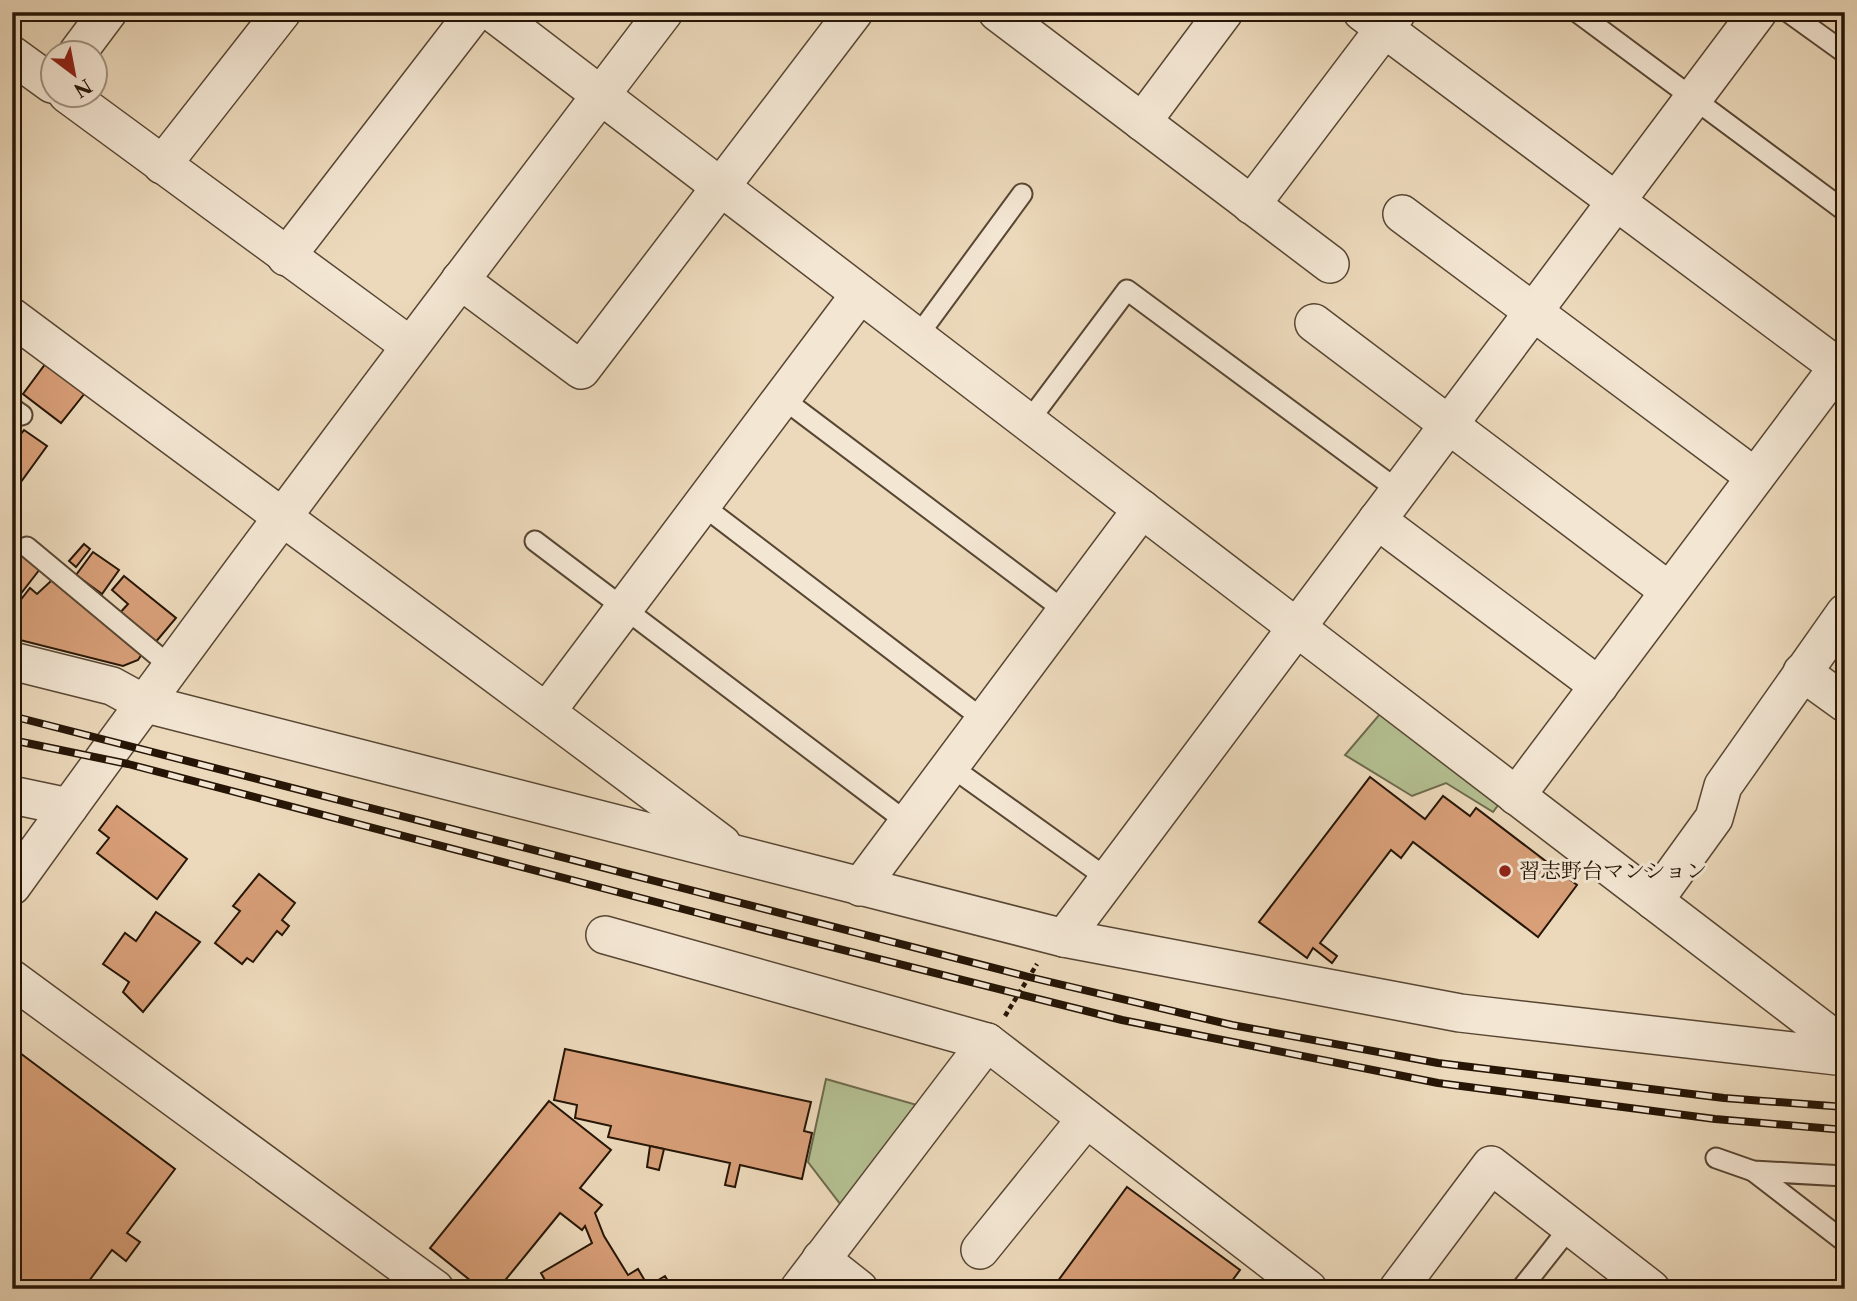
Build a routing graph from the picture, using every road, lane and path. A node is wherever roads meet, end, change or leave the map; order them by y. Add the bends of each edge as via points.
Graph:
1 (108, 12) edge
2 (282, 12) edge
3 (475, 12) edge
4 (492, 12) edge
5 (664, 12) edge
6 (854, 12) edge
7 (1224, 12) edge
8 (1577, 12) edge
9 (1758, 12) edge
10 (1787, 12) edge
11 (1016, 18) edge
12 (1381, 18) edge
13 (88, 38) edge
14 (1845, 53) edge
15 (12, 55) edge
16 (38, 74) edge
17 (601, 95) junction
18 (1692, 100) junction
19 (86, 108) edge
20 (1142, 122) junction
21 (162, 165) junction
22 (720, 187) junction
23 (1022, 194) dead end
24 (1616, 201) junction
25 (1251, 205) junction
26 (1845, 211) edge
27 (1402, 214) dead end
28 (286, 257) junction
29 (1330, 264) dead end
30 (460, 280) junction
31 (860, 294) junction
32 (1533, 312) junction
33 (12, 317) edge
34 (1314, 323) dead end
35 (917, 337) junction
36 (409, 345) junction
37 (1841, 370) edge
38 (782, 398) junction
39 (1028, 422) junction
40 (1448, 424) junction
41 (1755, 477) junction
42 (1399, 491) junction
43 (702, 505) junction
44 (1142, 509) junction
45 (282, 519) junction
46 (1377, 520) junction
47 (535, 541) dead end
48 (27, 547) dead end
49 (1670, 591) junction
50 (624, 608) junction
51 (1065, 611) junction
52 (1845, 613) edge
53 (1296, 627) junction
54 (12, 661) edge
55 (170, 666) junction
56 (1802, 672) junction
57 (1598, 686) junction
58 (1845, 703) edge
59 (143, 704) junction
60 (547, 711) junction
61 (984, 720) junction
62 (950, 766) junction
63 (12, 795) edge
64 (1517, 796) junction
65 (69, 807) junction
66 (908, 823) junction
67 (734, 853) junction
68 (1108, 879) junction
69 (12, 886) edge
70 (860, 887) junction
71 (1654, 901) junction
72 (605, 936) dead end
73 (1058, 937) junction
74 (12, 979) edge
75 (987, 1042) junction
76 (1845, 1047) edge
77 (1845, 1058) edge
78 (1086, 1119) junction
79 (1717, 1158) dead end
80 (1753, 1171) junction
81 (1845, 1176) edge
82 (1570, 1227) junction
83 (1845, 1242) edge
84 (980, 1250) dead end
85 (821, 1259) junction
86 (1646, 1288) edge
87 (435, 1289) edge
88 (799, 1289) edge
89 (859, 1289) edge
90 (1308, 1289) edge
91 (1398, 1289) edge
92 (1521, 1289) edge

1 - 13 street
2 - 21 street
3 - 28 street
4 - 17 street
5 - 17 street
6 - 22 street
7 - 20 street
8 - 18 lane
9 - 18 street
10 - 14 lane
11 - 20 street
12 - 24 street
12 - 25 street
15 - 16 street
17 - 22 street
17 - 30 street
18 - 24 street
18 - 26 lane
19 - 21 street
20 - 25 street
21 - 28 street
22 - 30 street via 580,370
22 - 31 street
23 - 35 lane
24 - 32 street
24 - 37 street
25 - 29 street
27 - 32 street
28 - 36 street
30 - 36 street
31 - 35 street
31 - 38 street
32 - 40 street
32 - 41 street
33 - 45 street
34 - 40 street
35 - 39 street
36 - 45 street
37 - 41 street
38 - 43 street
38 - 51 lane
39 - 42 lane via 1127,289
39 - 44 street
40 - 42 street
40 - 49 street
41 - 49 street
42 - 46 street
43 - 50 street
43 - 61 lane
44 - 51 street
44 - 53 street
45 - 55 street
45 - 60 street
46 - 53 street
46 - 57 street
47 - 50 lane
48 - 55 lane
49 - 57 street
50 - 60 street
50 - 66 lane
51 - 61 street
52 - 56 street
53 - 64 street
53 - 68 street
54 - 59 street via 112,686
55 - 59 street
56 - 58 street
56 - 71 street via 1723,786 1714,818
57 - 64 street
59 - 65 street
59 - 67 street
60 - 67 street
61 - 62 street
62 - 66 street
62 - 68 lane
63 - 65 street
64 - 71 street
65 - 69 street
66 - 70 street
67 - 70 street
68 - 73 street
70 - 73 street
71 - 76 street
72 - 75 street
73 - 75 path
73 - 77 street via 1460,1013
74 - 87 street
75 - 78 street
75 - 85 street
78 - 84 street
78 - 90 street
79 - 80 lane
80 - 81 lane
80 - 83 lane
82 - 86 street
82 - 91 street via 1491,1166
82 - 92 lane
85 - 88 street
85 - 89 street

